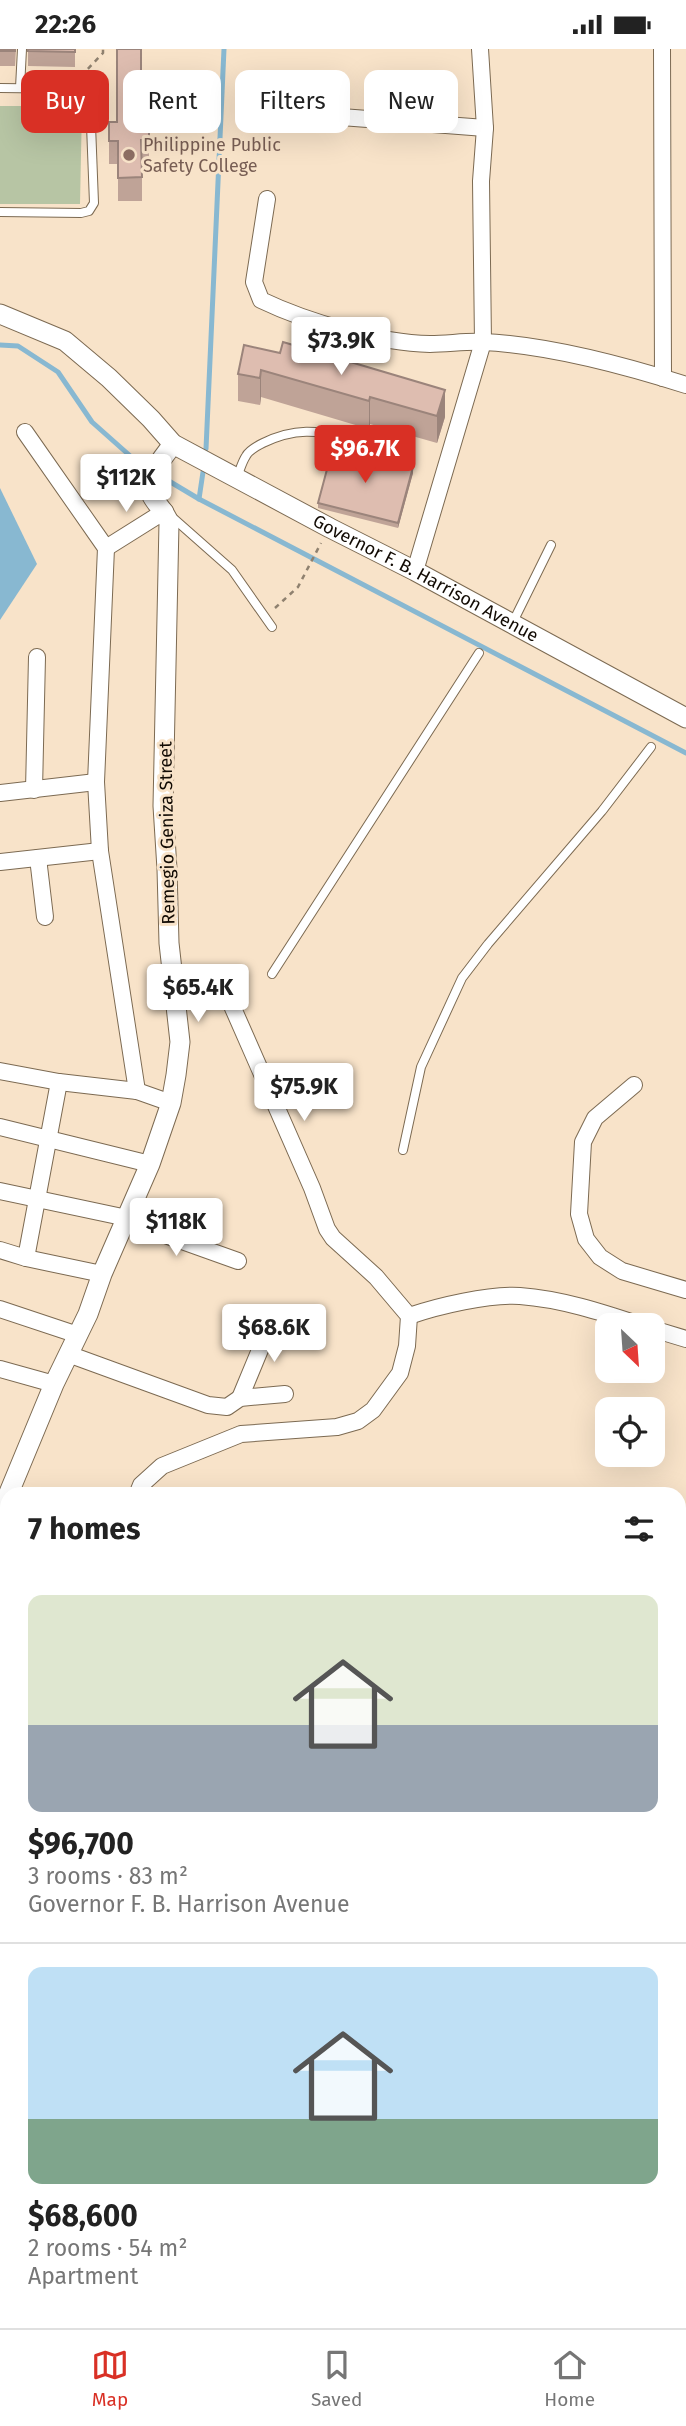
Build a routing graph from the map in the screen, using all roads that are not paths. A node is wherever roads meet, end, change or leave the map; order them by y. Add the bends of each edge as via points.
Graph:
1 (22, 49) edge
2 (480, 49) edge
3 (662, 49) edge
4 (0, 88) edge
5 (20, 88) junction
6 (350, 118) edge
7 (485, 128) junction
8 (267, 199) dead end
9 (0, 212) edge
10 (0, 314) edge
11 (483, 342) junction
12 (663, 378) junction
13 (686, 385) edge
14 (25, 432) dead end
15 (351, 437) dead end
16 (173, 445) junction
17 (237, 477) junction
18 (164, 510) junction
19 (551, 545) dead end
20 (106, 548) junction
21 (415, 571) junction
22 (512, 624) junction
23 (272, 627) dead end
24 (479, 653) dead end
25 (37, 657) dead end
26 (684, 712) edge
27 (651, 747) dead end
28 (96, 782) junction
29 (34, 790) junction
30 (0, 793) edge
31 (100, 851) junction
32 (38, 858) junction
33 (0, 862) edge
34 (45, 917) dead end
35 (172, 974) junction
36 (272, 974) dead end
37 (0, 1071) edge
38 (59, 1082) junction
39 (634, 1085) dead end
40 (137, 1091) junction
41 (171, 1103) junction
42 (0, 1127) edge
43 (49, 1137) junction
44 (403, 1150) dead end
45 (150, 1164) junction
46 (0, 1191) edge
47 (37, 1197) junction
48 (126, 1219) junction
49 (0, 1250) edge
50 (26, 1258) junction
51 (238, 1261) dead end
52 (102, 1274) junction
53 (686, 1290) edge
54 (0, 1309) edge
55 (602, 1313) edge
56 (274, 1316) dead end
57 (409, 1316) junction
58 (665, 1333) edge
59 (78, 1335) junction
60 (686, 1339) edge
61 (68, 1354) junction
62 (0, 1369) edge
63 (54, 1384) junction
64 (285, 1394) dead end
65 (240, 1398) junction
66 (12, 1487) edge
67 (140, 1487) edge

1 - 5 lane
2 - 7 street
3 - 12 street
4 - 5 lane
5 - 9 lane via 84,89 90,99 94,204 81,213
6 - 7 street
7 - 11 street via 481,181
8 - 11 street via 254,282 261,300 285,312 367,335 428,344
10 - 16 street, Governor F. B. Harrison Avenue via 65,341 109,378
11 - 12 street via 587,358
11 - 21 street
12 - 13 street
14 - 20 street
15 - 17 lane via 318,431 278,435 246,454
16 - 17 street, Governor F. B. Harrison Avenue
16 - 18 street, Remegio Geniza Street via 150,481 151,494
17 - 21 street, Governor F. B. Harrison Avenue via 327,533
18 - 20 street
18 - 23 lane via 232,571
18 - 35 street, Remegio Geniza Street via 169,539 163,806
19 - 22 lane
20 - 28 street
21 - 22 street, Governor F. B. Harrison Avenue
22 - 26 street, Governor F. B. Harrison Avenue
24 - 36 lane
25 - 29 street
27 - 44 lane via 462,978 421,1067
28 - 29 street
28 - 31 street
29 - 30 street
31 - 32 street
31 - 40 street
32 - 33 street
32 - 34 street
35 - 41 street, Remegio Geniza Street via 180,1042
35 - 57 street via 220,991 229,999 327,1229
37 - 38 street
38 - 40 street
38 - 43 street
39 - 53 street via 595,1118 583,1142 579,1214 586,1239 600,1257 622,1271
40 - 41 street
41 - 45 street, Remegio Geniza Street
42 - 43 street
43 - 45 street
43 - 47 street
45 - 48 street, Remegio Geniza Street
46 - 47 street
47 - 48 street
47 - 50 street
48 - 51 street
48 - 52 street, Remegio Geniza Street
49 - 50 street
50 - 52 street
52 - 59 street, Remegio Geniza Street
54 - 59 street
55 - 57 street via 517,1296 431,1308
56 - 65 street
57 - 67 street via 400,1373 373,1410 358,1421 337,1427 241,1434 162,1466
58 - 60 street
59 - 61 street, Remegio Geniza Street
61 - 63 street, Remegio Geniza Street
61 - 65 street via 208,1405 227,1407
62 - 63 street
63 - 66 street, Remegio Geniza Street
64 - 65 street

